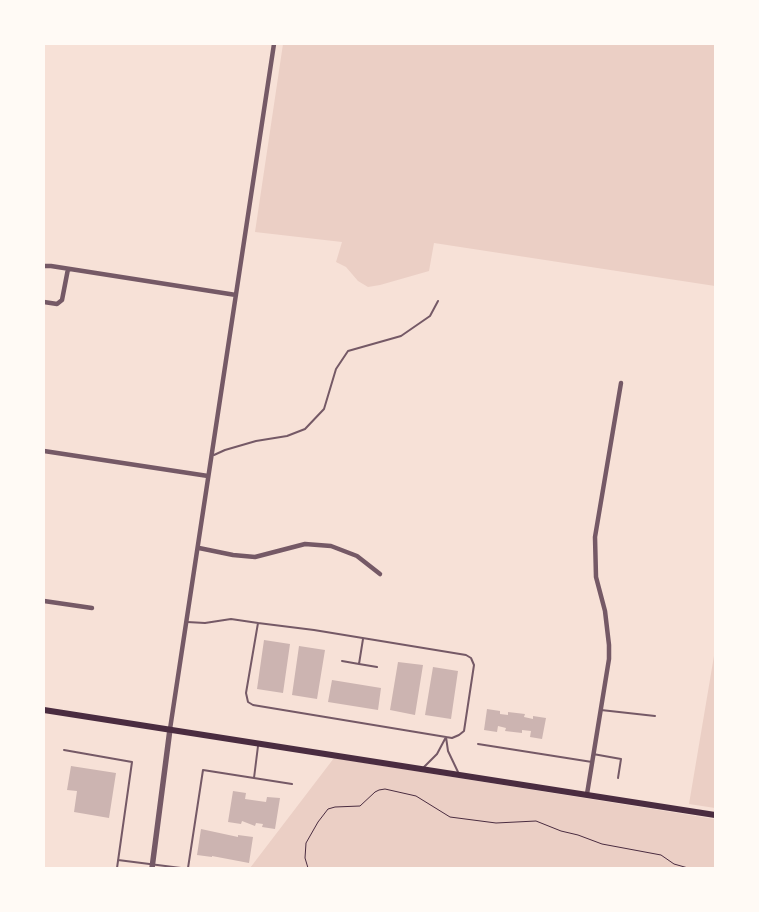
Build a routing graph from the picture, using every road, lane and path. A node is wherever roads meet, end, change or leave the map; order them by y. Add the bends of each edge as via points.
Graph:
1 (274, 44) edge
2 (44, 266) edge
3 (68, 269) junction
4 (236, 296) junction
5 (438, 301) dead end
6 (44, 302) edge
7 (621, 383) dead end
8 (44, 451) edge
9 (212, 456) junction
10 (208, 476) junction
11 (198, 548) junction
12 (380, 574) dead end
13 (44, 602) edge
14 (92, 608) dead end
15 (187, 622) junction
16 (258, 623) junction
17 (363, 639) junction
18 (342, 661) dead end
19 (360, 664) junction
20 (377, 667) dead end
21 (44, 710) edge
22 (600, 710) junction
23 (655, 716) dead end
24 (170, 729) junction
25 (446, 737) junction
26 (258, 743) junction
27 (478, 744) dead end
28 (64, 750) dead end
29 (593, 754) junction
30 (592, 762) junction
31 (422, 769) junction
32 (459, 774) junction
33 (254, 778) junction
34 (618, 778) dead end
35 (292, 784) dead end
36 (587, 794) junction
37 (715, 815) edge
38 (118, 860) junction
39 (152, 866) edge
40 (117, 868) edge
41 (181, 868) edge
42 (188, 868) edge
43 (308, 868) edge
44 (688, 868) edge

1 - 4 street
2 - 3 street
3 - 4 street
3 - 6 street via 62,300 57,304
4 - 9 street
5 - 9 lane via 430,316 400,336 348,352 336,369 324,409 305,429
7 - 22 street via 594,552 596,577 608,628 609,659
8 - 10 street
9 - 10 street
10 - 11 street
11 - 12 street via 255,557 305,544 331,546 357,556
11 - 15 street
13 - 14 street
15 - 16 lane via 231,619
15 - 24 street
16 - 17 lane
16 - 25 lane via 246,693 248,702 253,706
17 - 19 lane
17 - 25 lane via 472,658 474,665 464,731 459,736
18 - 19 lane
19 - 20 lane
21 - 24 main road
22 - 23 lane
22 - 29 street
24 - 26 main road
24 - 39 street
25 - 31 lane via 437,754
25 - 32 lane via 448,751
26 - 31 main road
26 - 33 lane
27 - 30 lane
28 - 38 lane via 132,762
29 - 30 street
29 - 34 lane via 621,759
30 - 36 street
31 - 32 main road
32 - 36 main road
33 - 35 lane
33 - 42 lane via 203,770
36 - 37 main road
38 - 39 lane
38 - 40 lane
39 - 41 lane
43 - 44 path via 306,843 328,810 360,806 375,792 385,789 416,796 450,817 496,823 536,821 602,844 661,855

